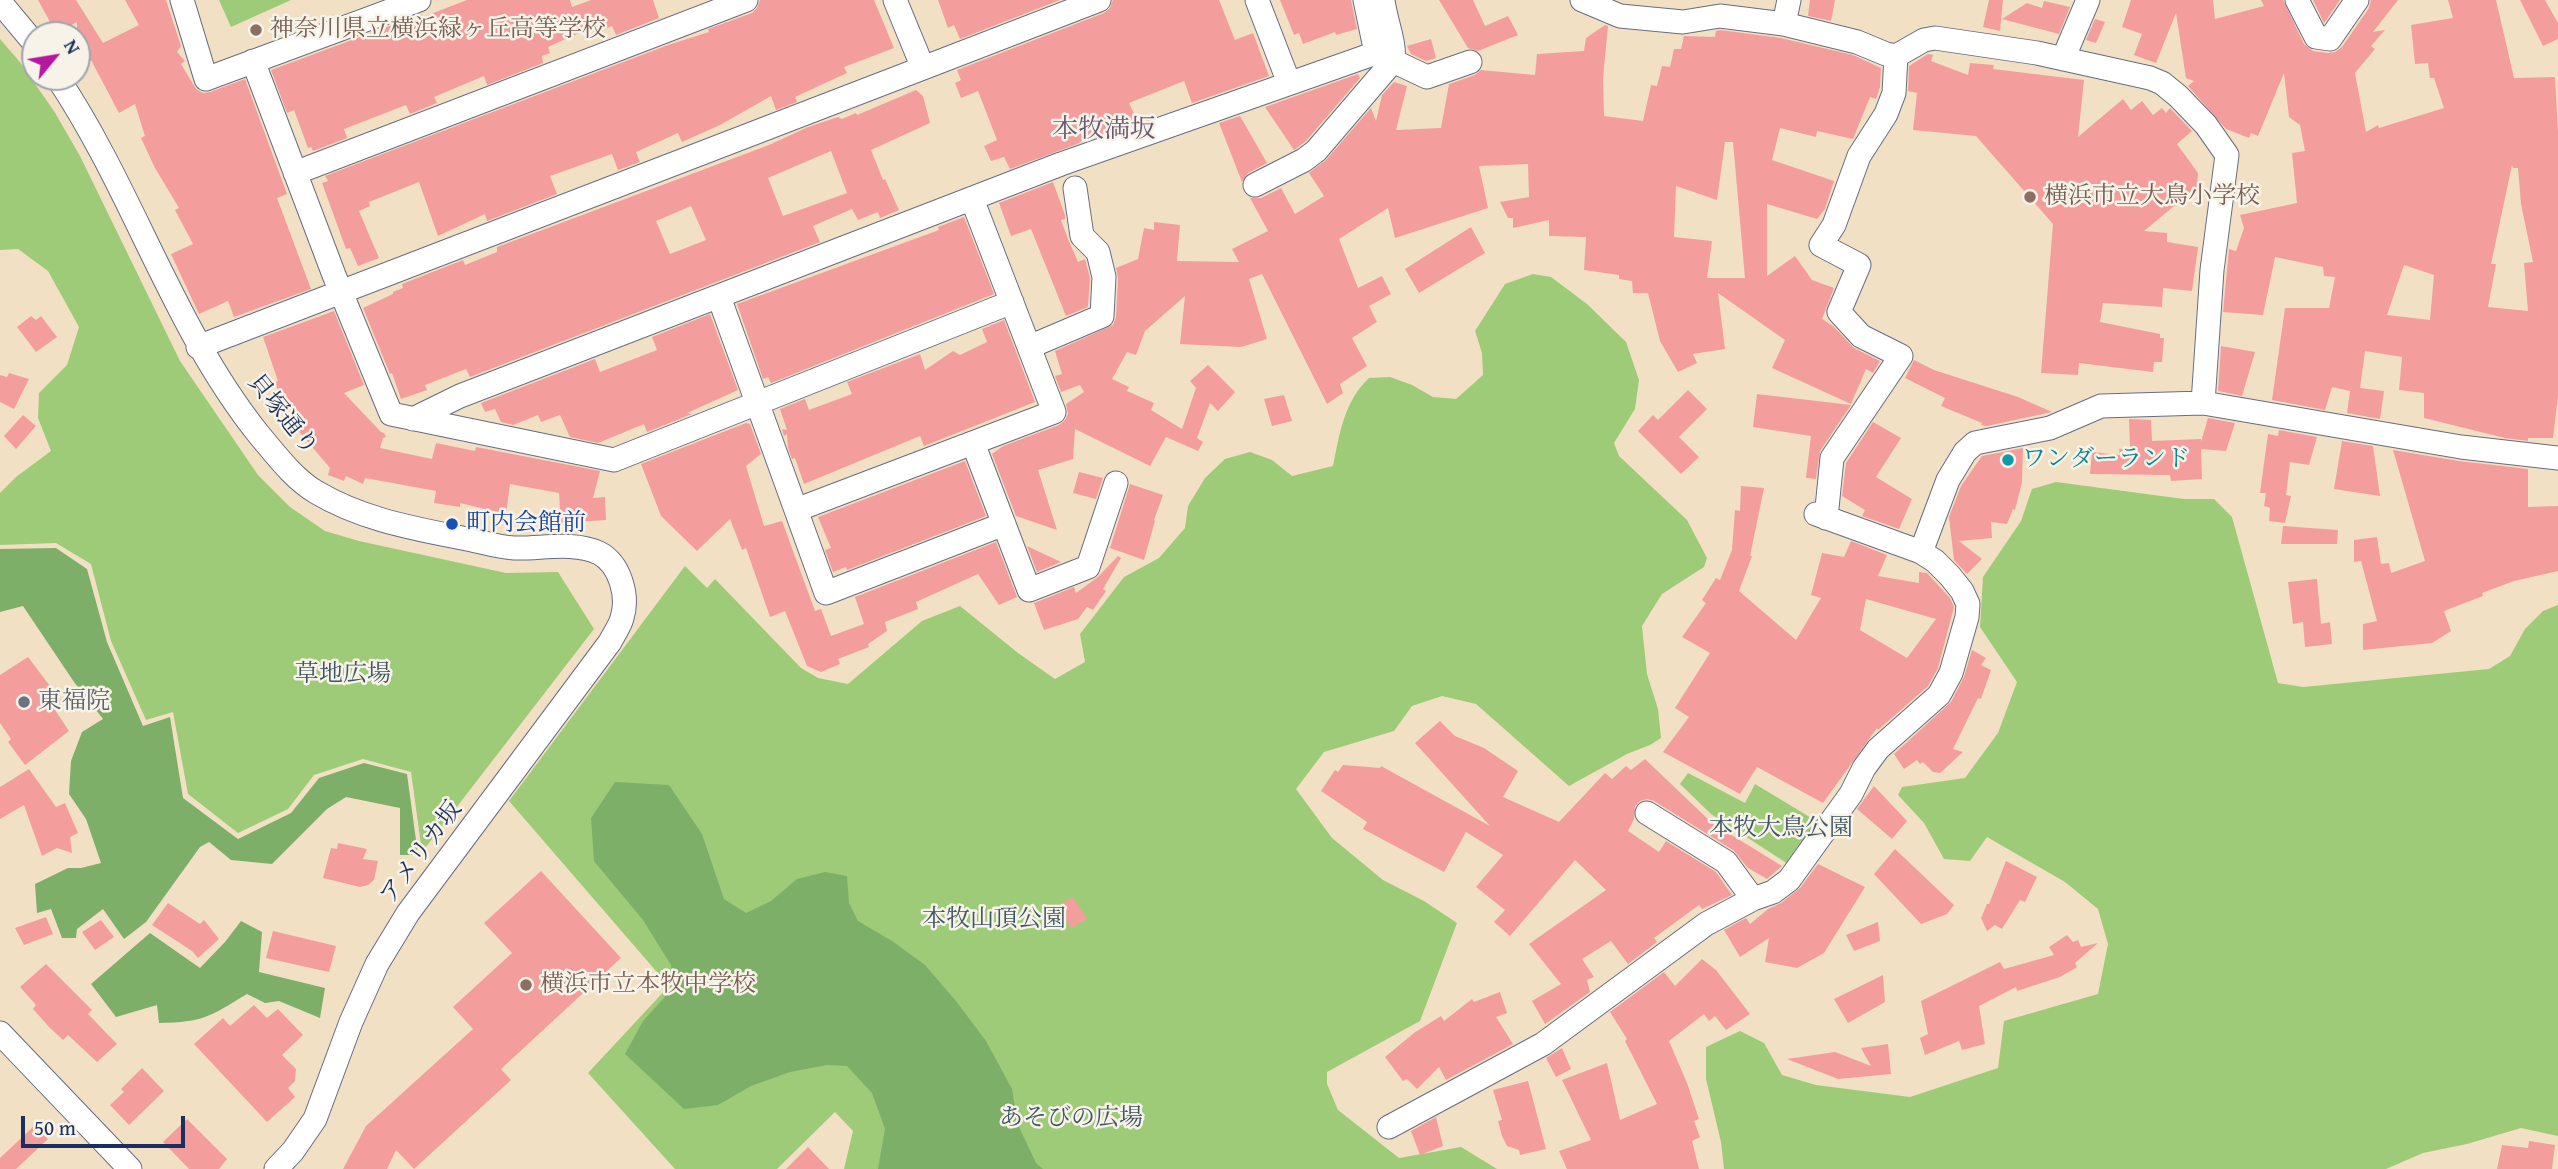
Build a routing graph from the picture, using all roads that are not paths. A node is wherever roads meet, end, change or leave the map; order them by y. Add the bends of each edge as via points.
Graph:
1 (182, 0) edge
2 (419, 0) edge
3 (746, 0) edge
4 (895, 0) edge
5 (1099, 0) edge
6 (1257, 0) edge
7 (1365, 0) edge
8 (1383, 0) edge
9 (1582, 0) edge
10 (1789, 0) edge
11 (2088, 0) edge
12 (2297, 0) edge
13 (2357, 0) edge
14 (6, 3) edge
15 (21, 24) edge
16 (1784, 24) junction
17 (1896, 56) junction
18 (2063, 59) junction
19 (253, 61) junction
20 (1393, 61) junction
21 (1470, 62) dead end
22 (923, 68) junction
23 (1289, 83) junction
24 (66, 91) edge
25 (295, 173) junction
26 (1066, 174) junction
27 (1255, 185) dead end
28 (972, 199) junction
29 (343, 293) junction
30 (719, 297) junction
31 (1012, 302) junction
32 (198, 347) junction
33 (1029, 347) junction
34 (757, 403) junction
35 (2203, 403) junction
36 (413, 419) junction
37 (973, 443) junction
38 (2558, 458) edge
39 (1115, 483) dead end
40 (796, 510) junction
41 (1004, 524) junction
42 (1921, 552) junction
43 (621, 580) joint
44 (1647, 813) dead end
45 (1754, 899) junction
46 (0, 1033) edge
47 (1389, 1127) dead end
48 (130, 1169) edge
49 (276, 1169) edge

1 - 19 street via 206,79
2 - 19 street
3 - 25 street
4 - 22 street
5 - 22 street
6 - 23 street
7 - 23 street via 1376,53
8 - 20 street via 1395,51
9 - 16 street via 1620,16 1683,22 1720,16
10 - 16 street
11 - 18 street
12 - 13 street via 2316,37 2330,39
14 - 15 street
16 - 17 street
17 - 18 street via 1935,38
17 - 42 street via 1894,93 1886,114 1859,156 1834,225 1821,245 1859,265 1839,312 1861,335 1901,356 1832,458 1821,516
18 - 35 street via 2162,83 2207,125 2227,155 2212,270
19 - 25 street
20 - 21 street via 1427,77
20 - 27 street via 1316,151
22 - 29 street
23 - 26 street
24 - 32 street, 貝塚通り via 94,137
25 - 29 street
26 - 28 street
26 - 33 street via 1082,236 1098,252 1104,277 1102,316
28 - 30 street
28 - 31 street
29 - 32 street
29 - 36 street via 391,414
30 - 34 street
30 - 36 street
31 - 33 street
31 - 34 street
32 - 43 street, 貝塚通り via 245,418 282,463 314,491 358,513 430,531 513,548 588,550 610,562
33 - 37 street via 1054,412
34 - 36 street via 614,460
34 - 40 street
35 - 38 street via 2461,447
35 - 42 street via 2101,407 2050,428 1975,443 1948,480
37 - 40 street
37 - 41 street
39 - 41 street via 1088,567 1030,590
40 - 41 street via 826,593
42 - 45 street via 1950,576 1968,604 1951,673 1939,695 1878,749 1789,880
43 - 49 street, アメリカ坂 via 622,618 610,642 408,913 372,975 315,1119
44 - 45 street via 1726,862
45 - 47 street via 1706,924 1543,1044
46 - 48 street

